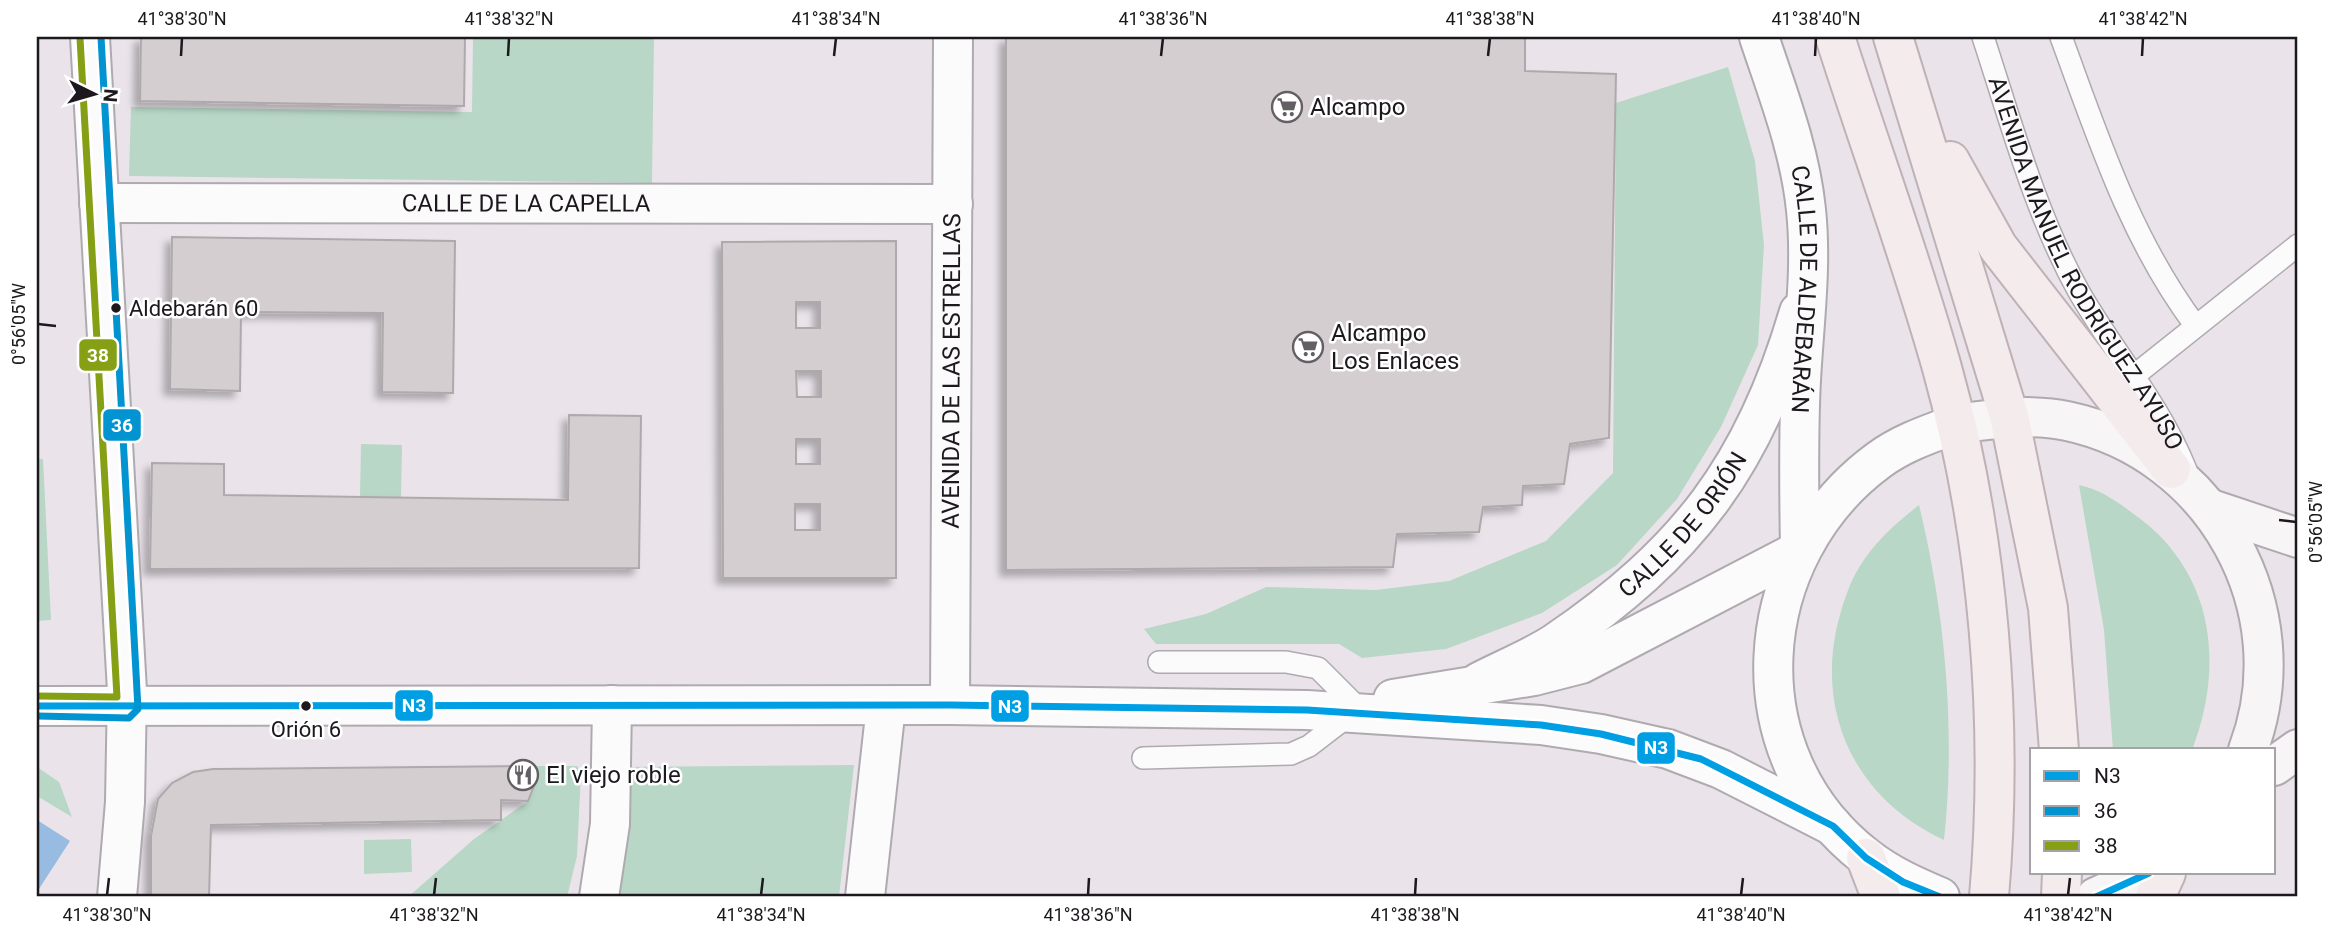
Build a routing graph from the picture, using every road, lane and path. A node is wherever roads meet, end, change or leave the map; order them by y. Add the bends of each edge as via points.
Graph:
1 (90, 37) edge
2 (953, 37) edge
3 (1759, 37) edge
4 (1835, 37) edge
5 (1893, 37) edge
6 (1983, 37) edge
7 (2062, 37) edge
8 (1909, 83) junction
9 (99, 203) junction
10 (953, 204) junction
11 (2298, 245) edge
12 (1807, 283) junction
13 (2195, 325) junction
14 (2136, 375) junction
15 (2009, 416) junction
16 (1956, 424) junction
17 (2192, 489) junction
18 (2298, 538) edge
19 (1800, 550) junction
20 (1159, 663) dead end
21 (1466, 688) junction
22 (612, 705) junction
23 (950, 705) junction
24 (37, 706) edge
25 (886, 706) junction
26 (128, 708) junction
27 (1353, 708) junction
28 (2059, 748) edge
29 (2249, 748) edge
30 (2298, 748) edge
31 (1143, 758) dead end
32 (2276, 764) edge
33 (1833, 826) junction
34 (1866, 858) junction
35 (2062, 874) edge
36 (2146, 874) edge
37 (2166, 874) edge
38 (117, 897) edge
39 (599, 897) edge
40 (865, 897) edge
41 (1881, 897) edge
42 (1940, 897) edge
43 (1989, 897) edge
44 (2061, 897) edge
45 (2096, 897) edge
46 (2155, 897) edge

1 - 9 street
2 - 10 street, AVENIDA DE LAS ESTRELLAS
3 - 12 street, CALLE DE ALDEBARÁN via 1802,176
4 - 16 highway
5 - 8 highway
6 - 14 lane, AVENIDA MANUEL RODRÍGUEZ AYUSO via 2056,246 2079,292
7 - 13 lane via 2117,187 2157,268
8 - 15 highway
8 - 17 highway via 1998,247
9 - 10 street, CALLE DE LA CAPELLA
9 - 26 street
10 - 23 street, AVENIDA DE LAS ESTRELLAS
11 - 13 lane
12 - 19 street, CALLE DE ALDEBARÁN via 1798,447
12 - 21 street, CALLE DE ORIÓN via 1772,393 1730,477 1696,523 1660,561 1554,644
13 - 14 lane
14 - 17 lane, AVENIDA MANUEL RODRÍGUEZ AYUSO via 2171,431
15 - 16 main road, AVENIDA MANUEL RODRÍGUEZ AYUSO
15 - 17 main road, AVENIDA MANUEL RODRÍGUEZ AYUSO via 2067,421 2122,438
15 - 28 highway via 2048,608
16 - 19 street, AVENIDA MANUEL RODRÍGUEZ AYUSO via 1917,438 1870,466 1822,514
16 - 43 highway via 1971,497 1990,667 1995,743
17 - 18 main road
17 - 29 main road, AVENIDA MANUEL RODRÍGUEZ AYUSO via 2237,549 2255,592 2264,638 2264,685
19 - 21 street, CALLE DE ORIÓN via 1581,664
19 - 33 street, AVENIDA MANUEL RODRÍGUEZ AYUSO via 1788,576 1774,634 1774,693 1788,750 1815,803
20 - 27 lane via 1286,662 1318,668
21 - 27 street, CALLE DE ORIÓN
22 - 25 street, CALLE DE ORIÓN
22 - 26 street, CALLE DE ORIÓN
22 - 39 street via 610,824
23 - 25 street, CALLE DE ORIÓN
23 - 27 street, CALLE DE ORIÓN
24 - 26 street, CALLE DE ORIÓN
25 - 40 street
26 - 38 street
27 - 31 lane via 1309,746 1291,754
27 - 33 street, CALLE DE ORIÓN via 1541,726 1668,749 1721,769
30 - 32 main road
33 - 34 street, AVENIDA MANUEL RODRÍGUEZ AYUSO
34 - 41 highway
34 - 42 street, AVENIDA MANUEL RODRÍGUEZ AYUSO via 1903,882
35 - 44 highway
36 - 45 main road
37 - 46 highway

